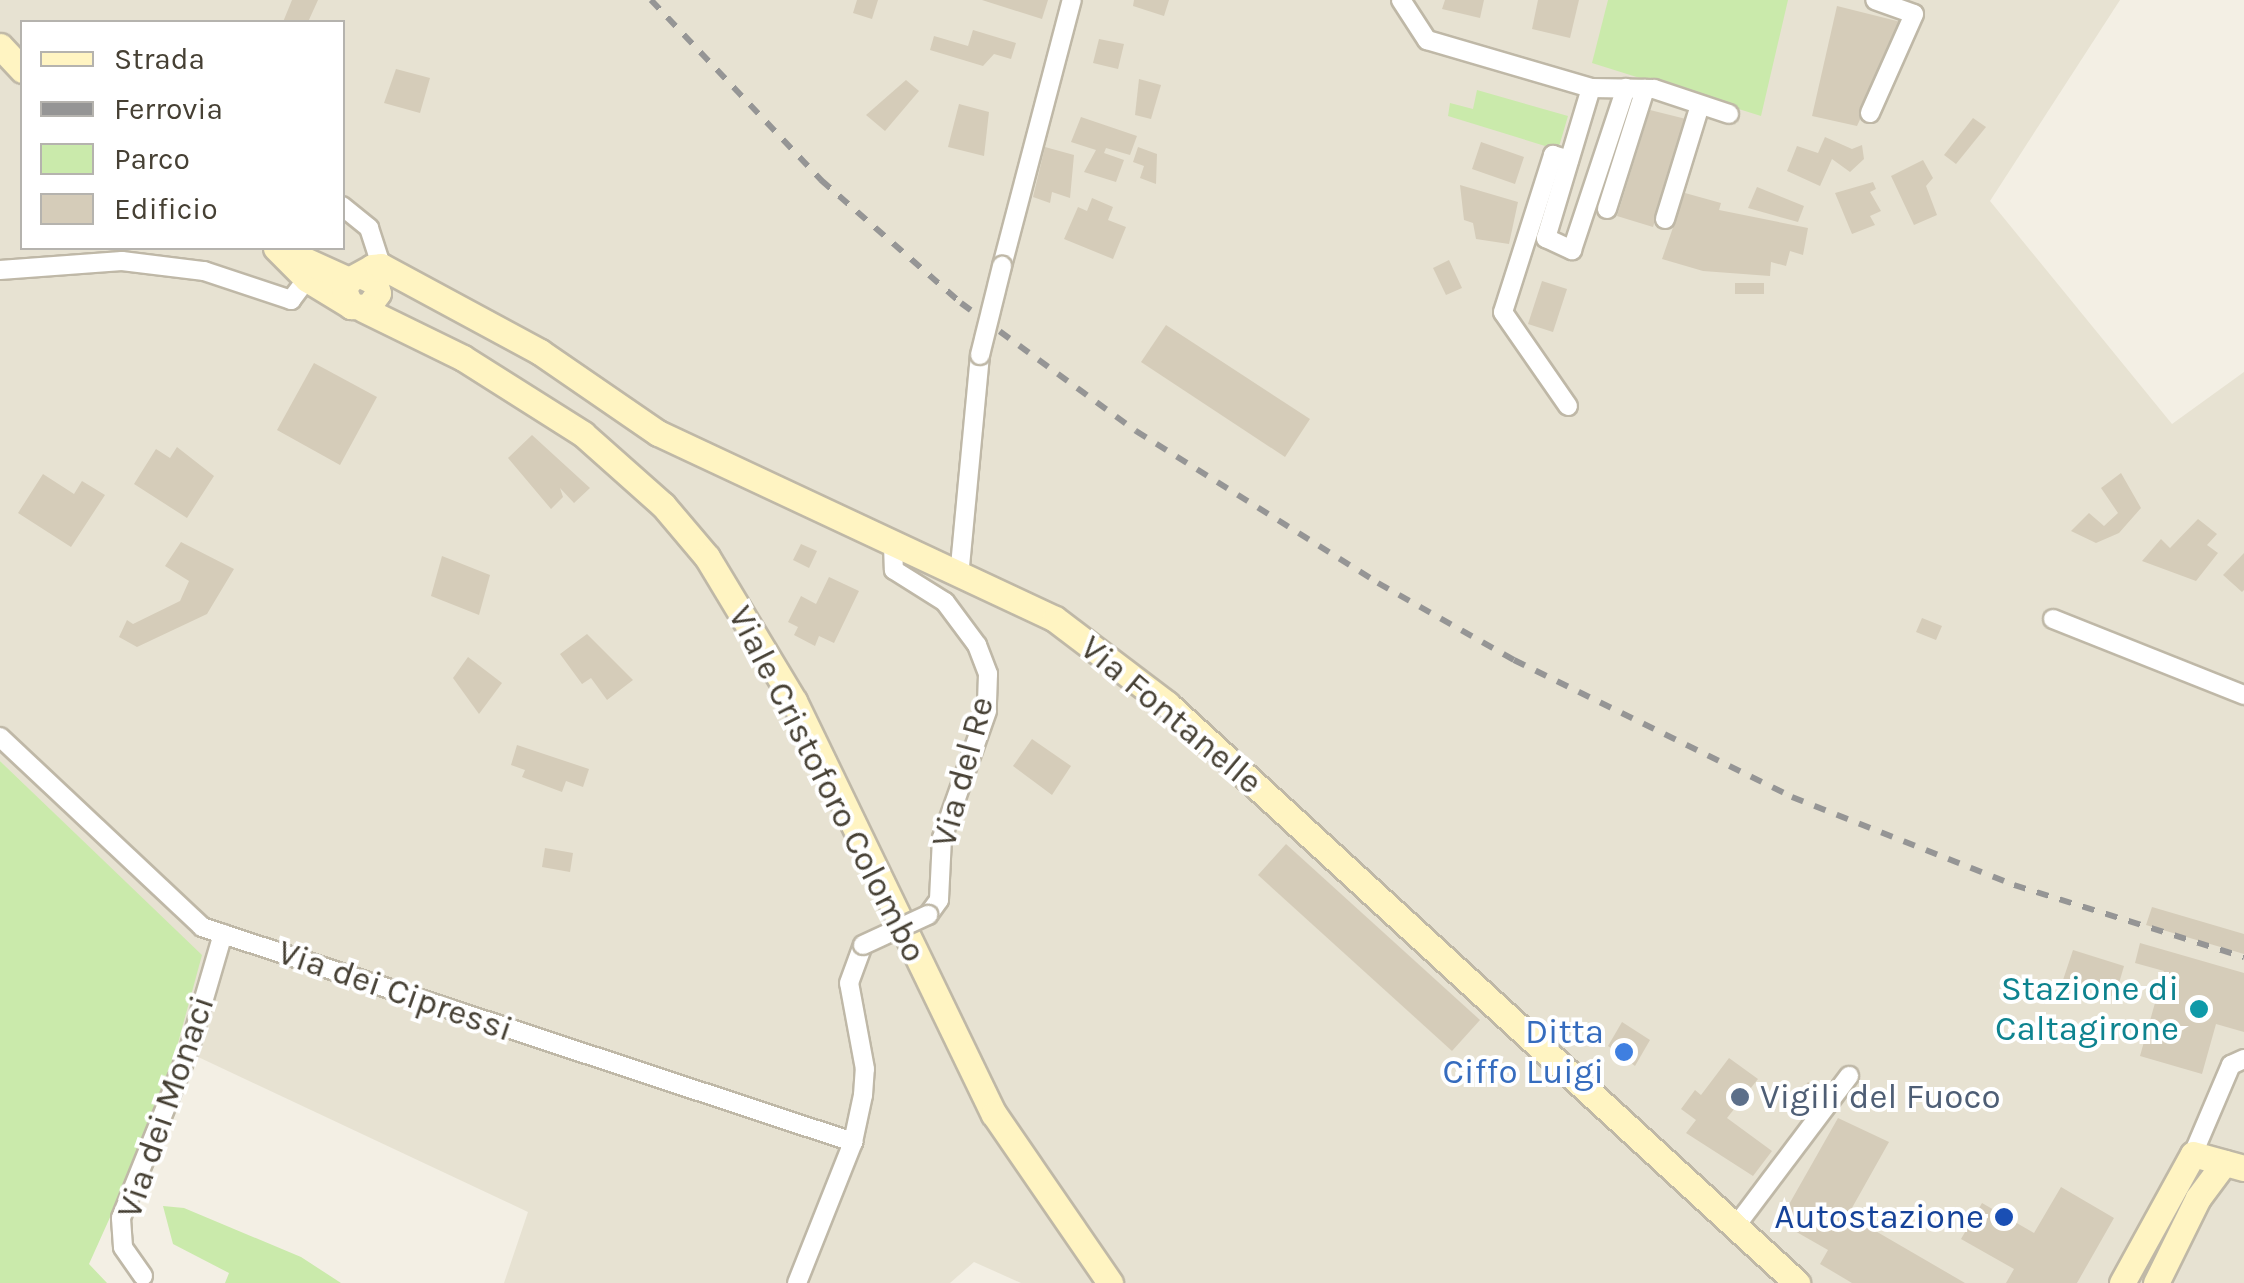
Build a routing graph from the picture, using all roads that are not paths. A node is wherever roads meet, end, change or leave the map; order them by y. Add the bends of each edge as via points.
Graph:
1 (1072, 0) edge
2 (1400, 0) edge
3 (1875, 0) edge
4 (1903, 6) edge
5 (0, 46) edge
6 (20, 68) edge
7 (1591, 88) junction
8 (1635, 89) junction
9 (1700, 105) junction
10 (1729, 114) dead end
11 (1870, 114) dead end
12 (1569, 160) junction
13 (345, 208) edge
14 (1606, 209) dead end
15 (1665, 218) dead end
16 (278, 250) edge
17 (280, 250) edge
18 (0, 270) edge
19 (307, 279) junction
20 (365, 289) junction
21 (1568, 406) dead end
22 (893, 545) junction
23 (959, 576) junction
24 (2052, 619) dead end
25 (2244, 695) edge
26 (0, 736) edge
27 (223, 934) junction
28 (2244, 1059) edge
29 (1849, 1076) dead end
30 (852, 1142) junction
31 (2192, 1154) junction
32 (2234, 1165) edge
33 (1736, 1226) junction
34 (143, 1276) dead end
35 (797, 1283) edge
36 (1110, 1283) edge
37 (1797, 1283) edge
38 (2122, 1283) edge
39 (2156, 1283) edge

1 - 23 street, bridge via 980,355
2 - 7 street via 1426,40
3 - 4 street
4 - 11 street
5 - 6 street
7 - 8 street
7 - 12 street
8 - 9 street
8 - 12 street via 1572,250 1546,238
8 - 14 street
9 - 10 street
9 - 15 street
12 - 21 street via 1553,155 1503,312
13 - 20 street via 369,228
16 - 19 street
17 - 20 street
18 - 19 street via 122,262 204,271 290,300
19 - 20 street
20 - 22 street, Via Fontanelle via 440,299 540,352 658,433
20 - 36 street, Viale Cristoforo Colombo via 595,444 663,505 707,557 794,702 994,1114
22 - 23 street, Via Fontanelle
22 - 30 street, Via del Re, bridge via 894,570 945,602 977,645 988,674 987,711 942,838 938,900 928,915 863,945 850,982 865,1069
23 - 33 street, Via Fontanelle via 1055,619 1167,704
24 - 25 street
26 - 27 street, Via dei Cipressi via 202,926
27 - 30 street, Via dei Cipressi
27 - 34 street, Via dei Monaci via 189,1050 121,1218 123,1247
28 - 31 street via 2231,1065
29 - 33 street
30 - 35 street
31 - 32 street
31 - 38 street
32 - 39 street via 2198,1198
33 - 37 street, Via Fontanelle

